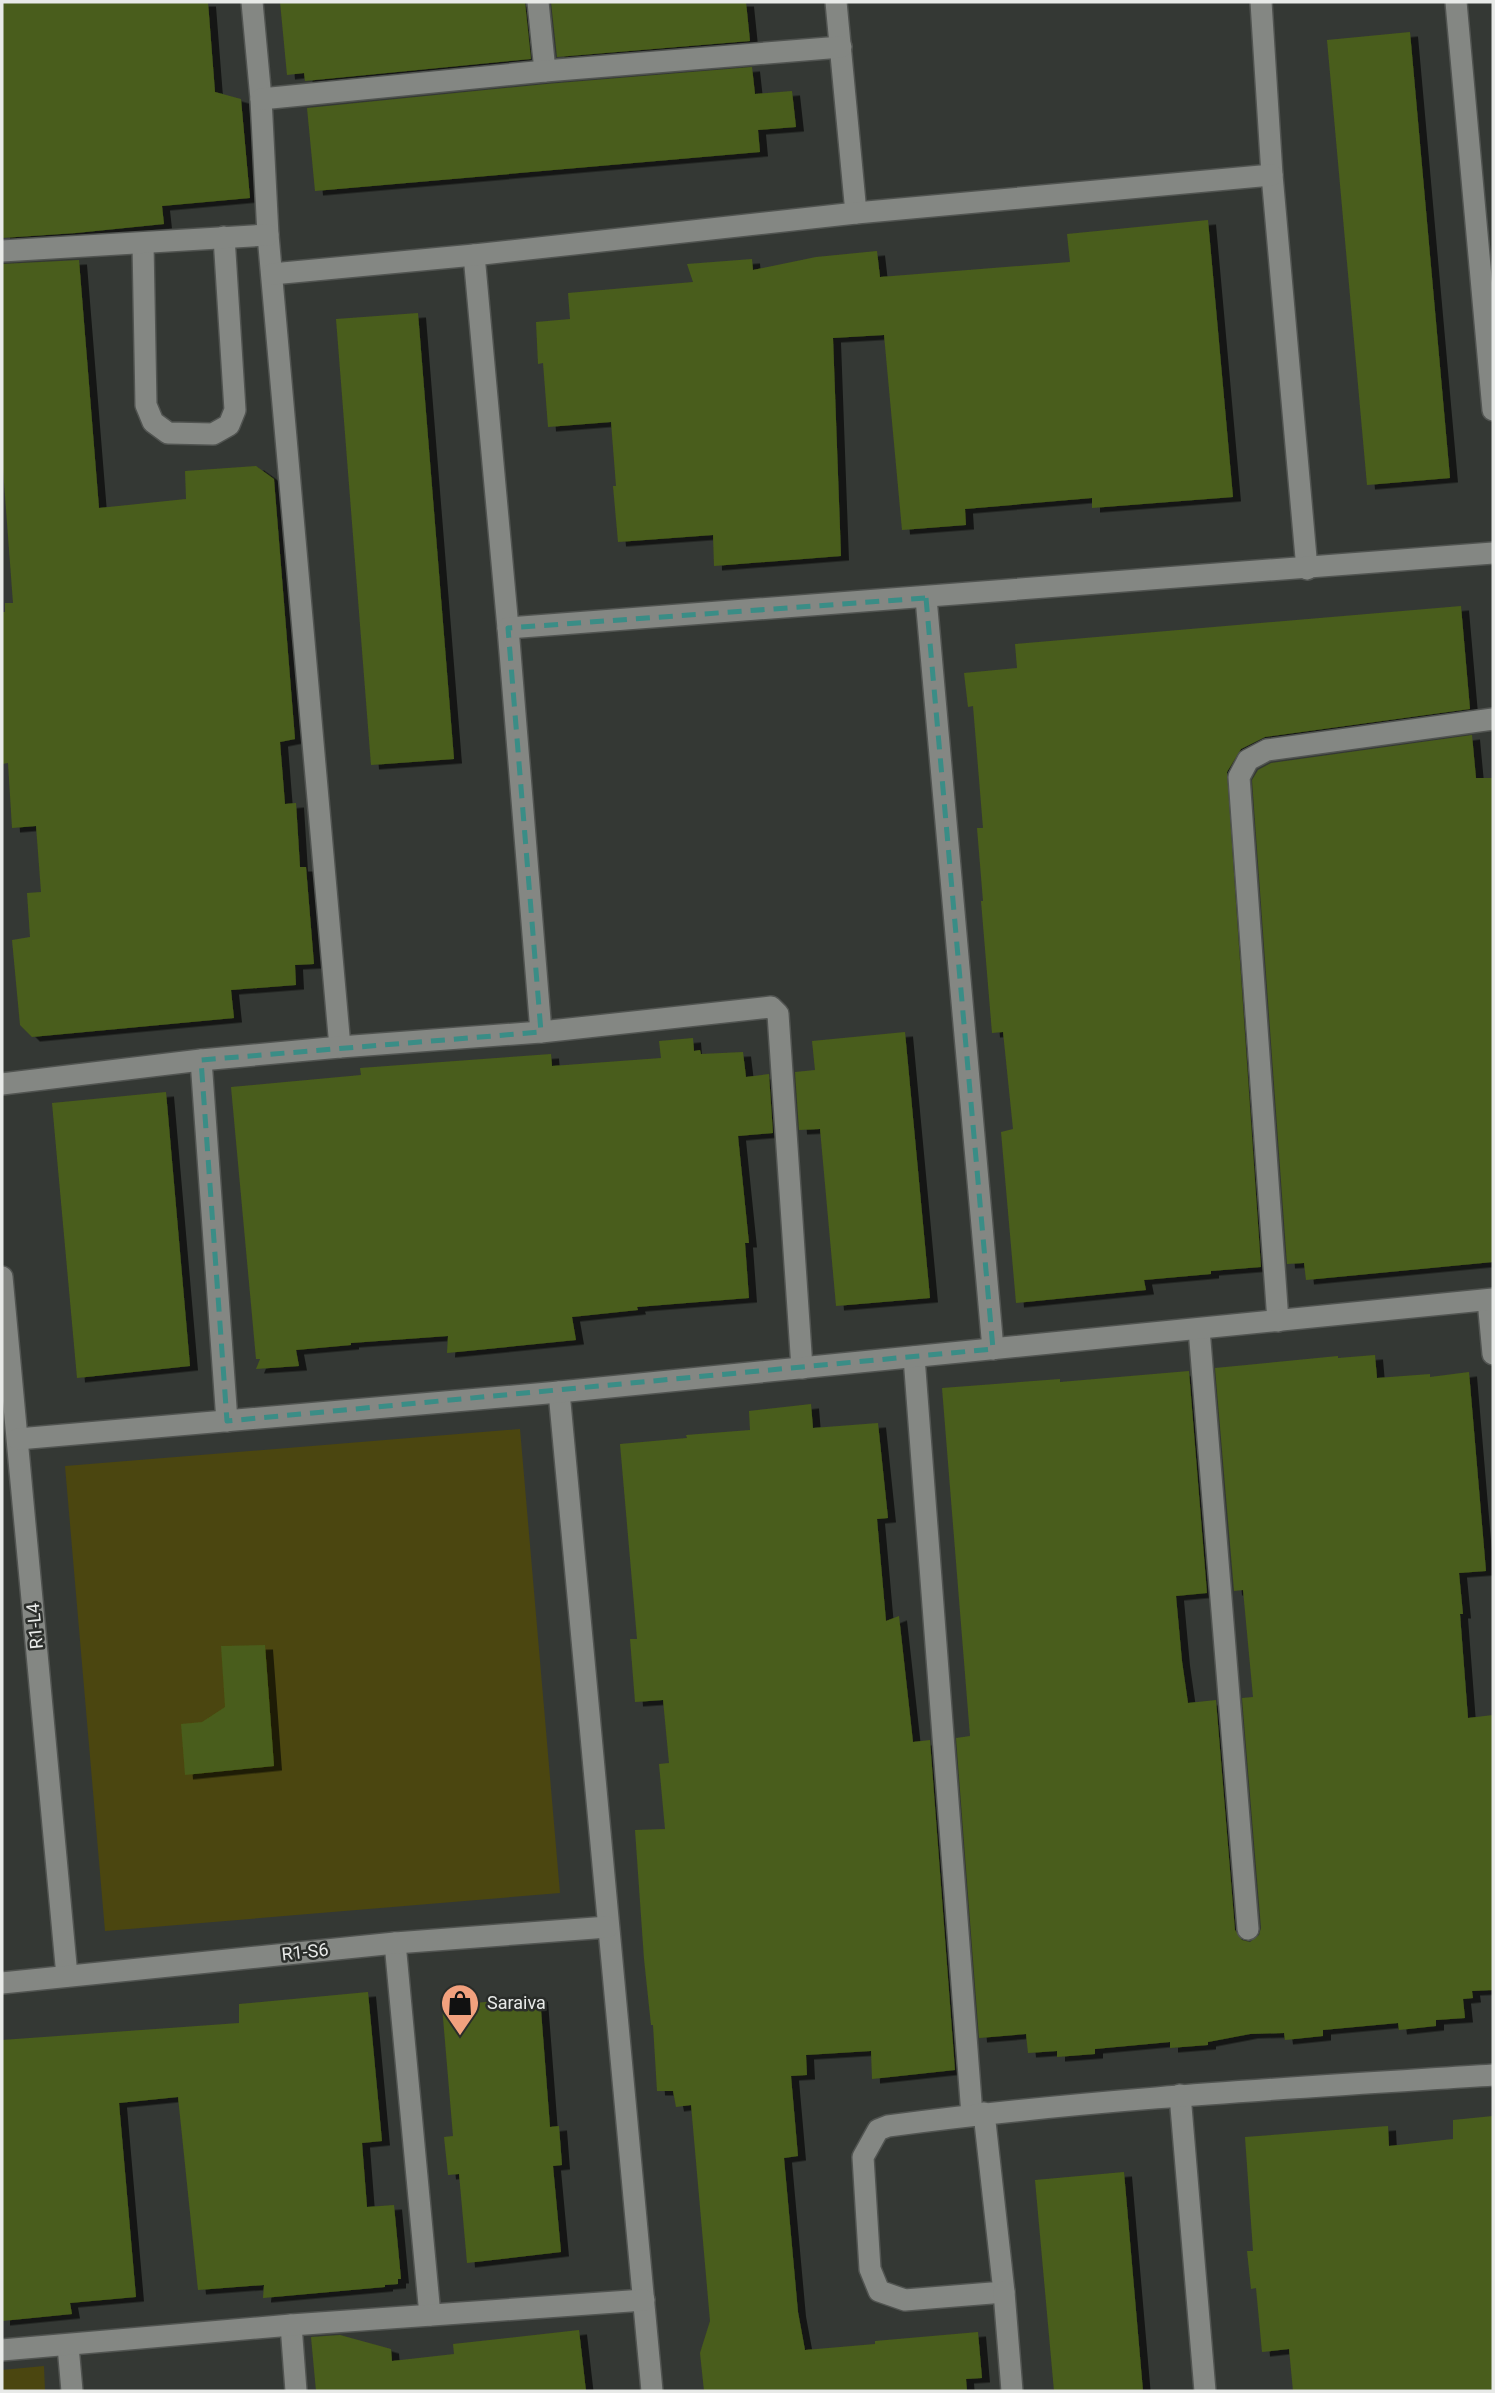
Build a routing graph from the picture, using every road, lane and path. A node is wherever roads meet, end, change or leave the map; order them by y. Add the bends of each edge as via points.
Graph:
1 (252, 2) edge
2 (538, 2) edge
3 (836, 2) edge
4 (1261, 2) edge
5 (1456, 2) edge
6 (841, 47) junction
7 (545, 71) junction
8 (261, 99) junction
9 (1272, 175) junction
10 (856, 213) junction
11 (268, 235) junction
12 (224, 237) junction
13 (143, 244) junction
14 (2, 251) edge
15 (474, 256) junction
16 (272, 274) junction
17 (1490, 351) edge
18 (1493, 410) edge
19 (1493, 553) edge
20 (1307, 569) junction
21 (926, 598) junction
22 (508, 628) junction
23 (1493, 719) edge
24 (541, 1032) junction
25 (341, 1046) junction
26 (201, 1060) junction
27 (2, 1084) edge
28 (2, 1276) edge
29 (1491, 1300) edge
30 (1278, 1321) junction
31 (1199, 1329) junction
32 (993, 1349) junction
33 (1493, 1354) edge
34 (914, 1357) junction
35 (802, 1368) junction
36 (559, 1392) junction
37 (227, 1422) junction
38 (18, 1439) junction
39 (608, 1927) junction
40 (1248, 1929) dead end
41 (394, 1943) junction
42 (67, 1976) junction
43 (2, 1983) edge
44 (1493, 2075) edge
45 (1180, 2095) junction
46 (978, 2114) junction
47 (1004, 2292) junction
48 (644, 2300) junction
49 (430, 2315) junction
50 (291, 2325) junction
51 (68, 2346) junction
52 (2, 2350) edge
53 (72, 2391) edge
54 (296, 2391) edge
55 (652, 2391) edge
56 (1013, 2391) edge
57 (1205, 2391) edge

1 - 8 street
2 - 7 street
3 - 6 street
4 - 9 street
5 - 17 street
6 - 7 street
6 - 10 street
7 - 8 street
8 - 11 street
9 - 10 street
9 - 20 street
10 - 15 street
11 - 12 street
11 - 16 street
12 - 13 street
12 - 13 street via 235,410 229,425 214,434 168,433 153,422 146,405
13 - 14 street
15 - 16 street
15 - 22 street
16 - 25 street
17 - 18 street
19 - 20 street
20 - 21 street
21 - 22 street
21 - 32 street
22 - 24 street
23 - 30 street via 1267,750 1248,760 1239,777
24 - 25 street
24 - 35 street via 771,1007 778,1014
25 - 26 street
26 - 27 street
26 - 37 street
28 - 38 street, R1-L4
29 - 30 street
29 - 33 street
30 - 31 street
31 - 32 street
31 - 40 street
32 - 34 street
34 - 35 street
34 - 46 street
35 - 36 street
36 - 37 street
36 - 39 street
37 - 38 street
38 - 42 street, R1-L4
39 - 41 street, R1-S6
39 - 48 street
41 - 42 street, R1-S6
41 - 49 street
42 - 43 street, R1-S6
44 - 45 street
45 - 46 street
45 - 57 street
46 - 47 street
46 - 47 street via 888,2126 869,2142 863,2157 870,2269 879,2291 905,2300
47 - 56 street
48 - 49 street
48 - 55 street
49 - 50 street
50 - 51 street
50 - 54 street
51 - 52 street
51 - 53 street

